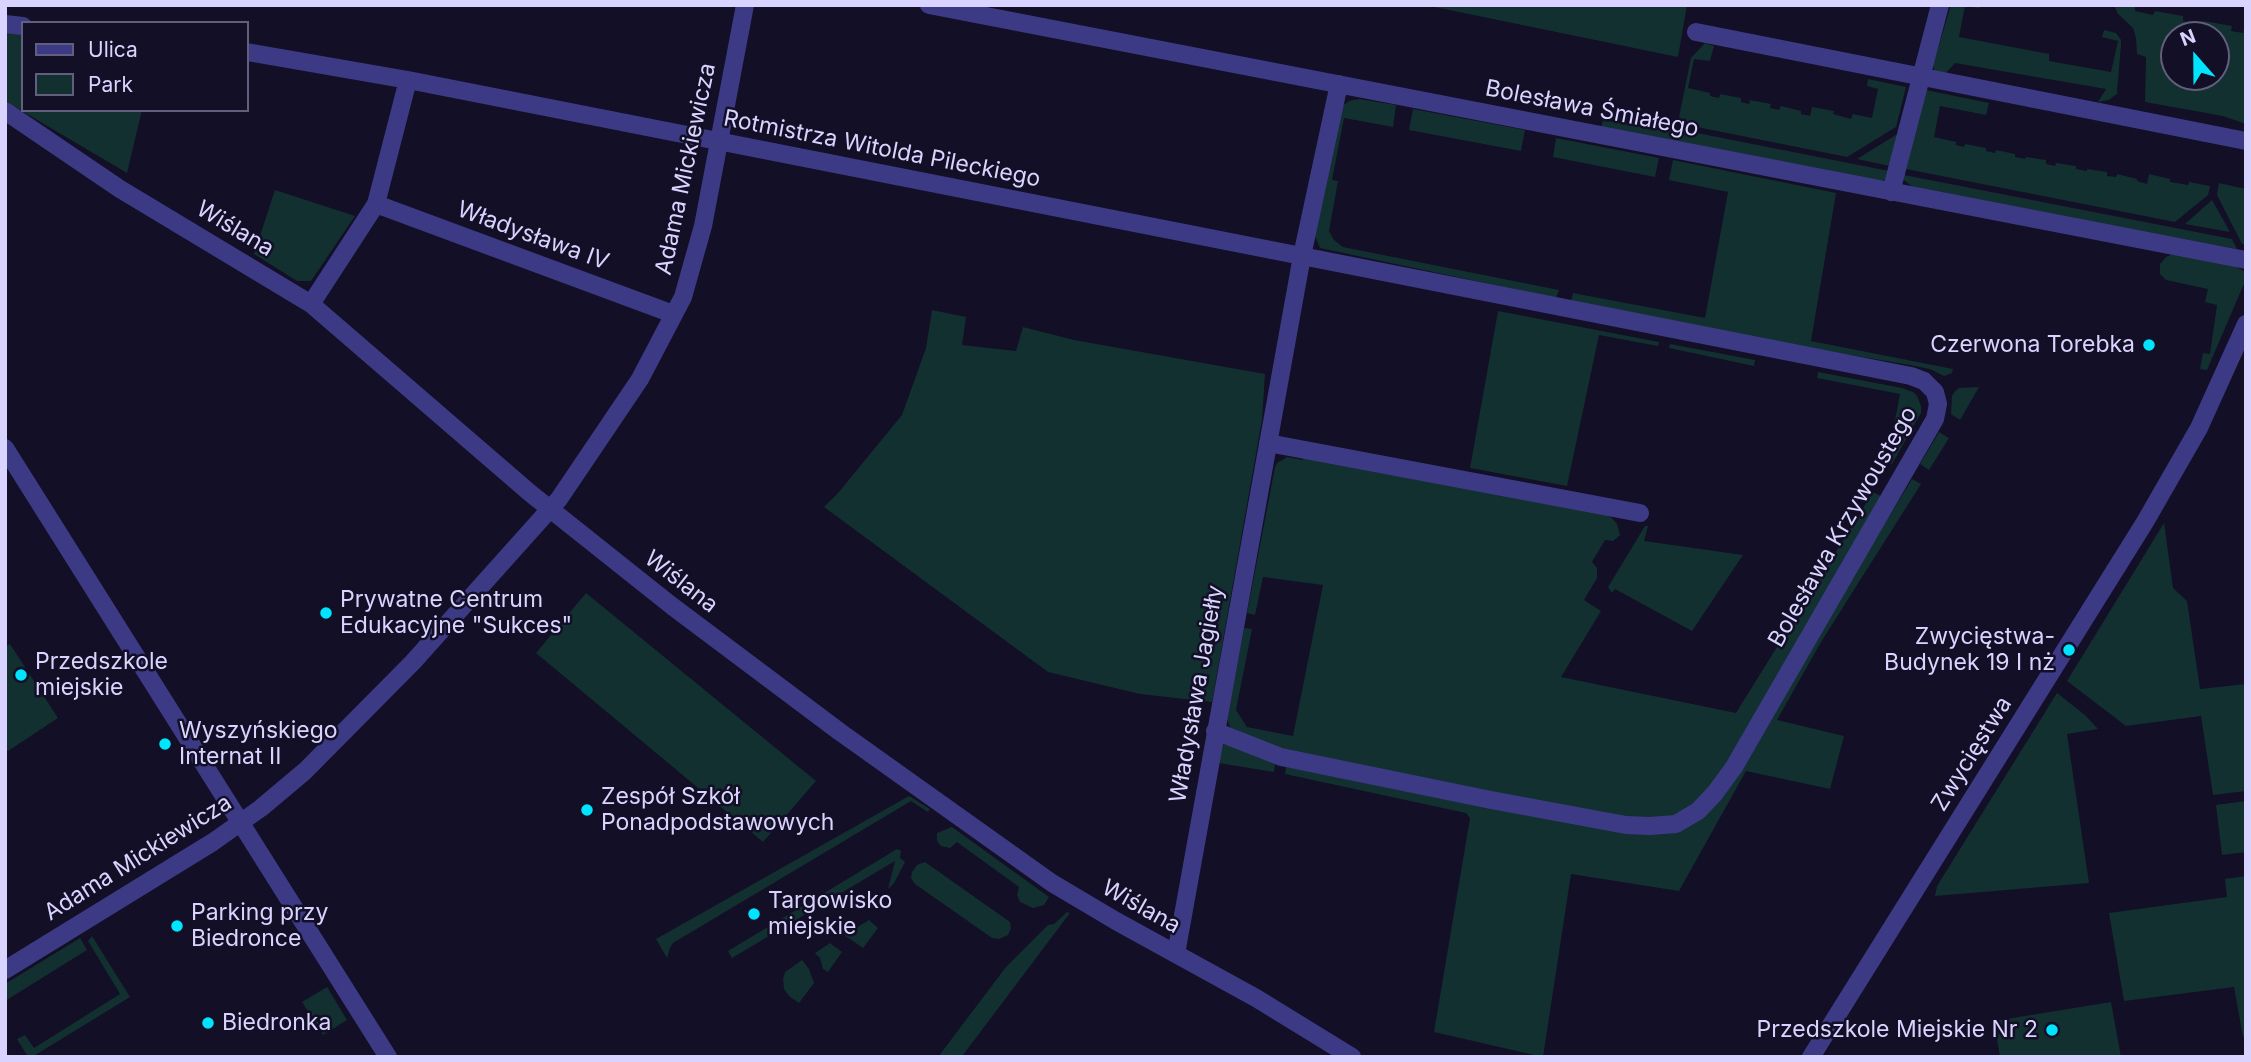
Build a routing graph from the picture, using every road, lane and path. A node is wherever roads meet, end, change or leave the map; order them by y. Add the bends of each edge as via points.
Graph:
1 (745, 5) edge
2 (929, 5) edge
3 (1940, 5) edge
4 (1696, 32) dead end
5 (248, 52) edge
6 (1921, 77) junction
7 (408, 80) junction
8 (1339, 84) junction
9 (5, 111) edge
10 (2246, 141) edge
11 (719, 142) junction
12 (1891, 192) junction
13 (376, 204) junction
14 (1302, 256) junction
15 (2246, 260) edge
16 (311, 304) junction
17 (673, 314) junction
18 (2246, 324) edge
19 (1268, 443) junction
20 (5, 448) edge
21 (551, 509) junction
22 (1640, 513) dead end
23 (1215, 731) junction
24 (242, 822) junction
25 (1176, 954) junction
26 (5, 970) edge
27 (388, 1057) edge
28 (1352, 1057) edge
29 (1811, 1057) edge

1 - 11 street, Adama Mickiewicza
2 - 8 street, Bolesława Śmiałego
3 - 6 street
4 - 6 street
5 - 7 street, Rotmistrza Witolda Pileckiego
6 - 10 street
6 - 12 street
7 - 11 street, Rotmistrza Witolda Pileckiego
7 - 13 street
8 - 12 street, Bolesława Śmiałego
8 - 14 street, Władysława Jagiełły
9 - 16 street, Wiślana via 120,189
11 - 14 street, Rotmistrza Witolda Pileckiego
11 - 17 street, Adama Mickiewicza via 703,226 683,297
12 - 15 street, Bolesława Śmiałego
13 - 16 street
13 - 17 street, Władysława IV
14 - 19 street, Władysława Jagiełły
14 - 23 street, Bolesława Krzywoustego via 1911,376 1932,388 1938,412 1734,767 1698,811 1676,824 1626,825 1439,789 1281,757
16 - 21 street, Wiślana
17 - 21 street, Adama Mickiewicza via 640,379
18 - 29 street, Zwycięstwa via 2199,428 2145,522
19 - 22 street
19 - 23 street, Władysława Jagiełły
20 - 24 street
21 - 24 street, Adama Mickiewicza via 334,744
21 - 25 street, Wiślana via 672,607 850,740 1052,883
23 - 25 street, Władysława Jagiełły
24 - 26 street, Adama Mickiewicza
24 - 27 street
25 - 28 street, Wiślana

